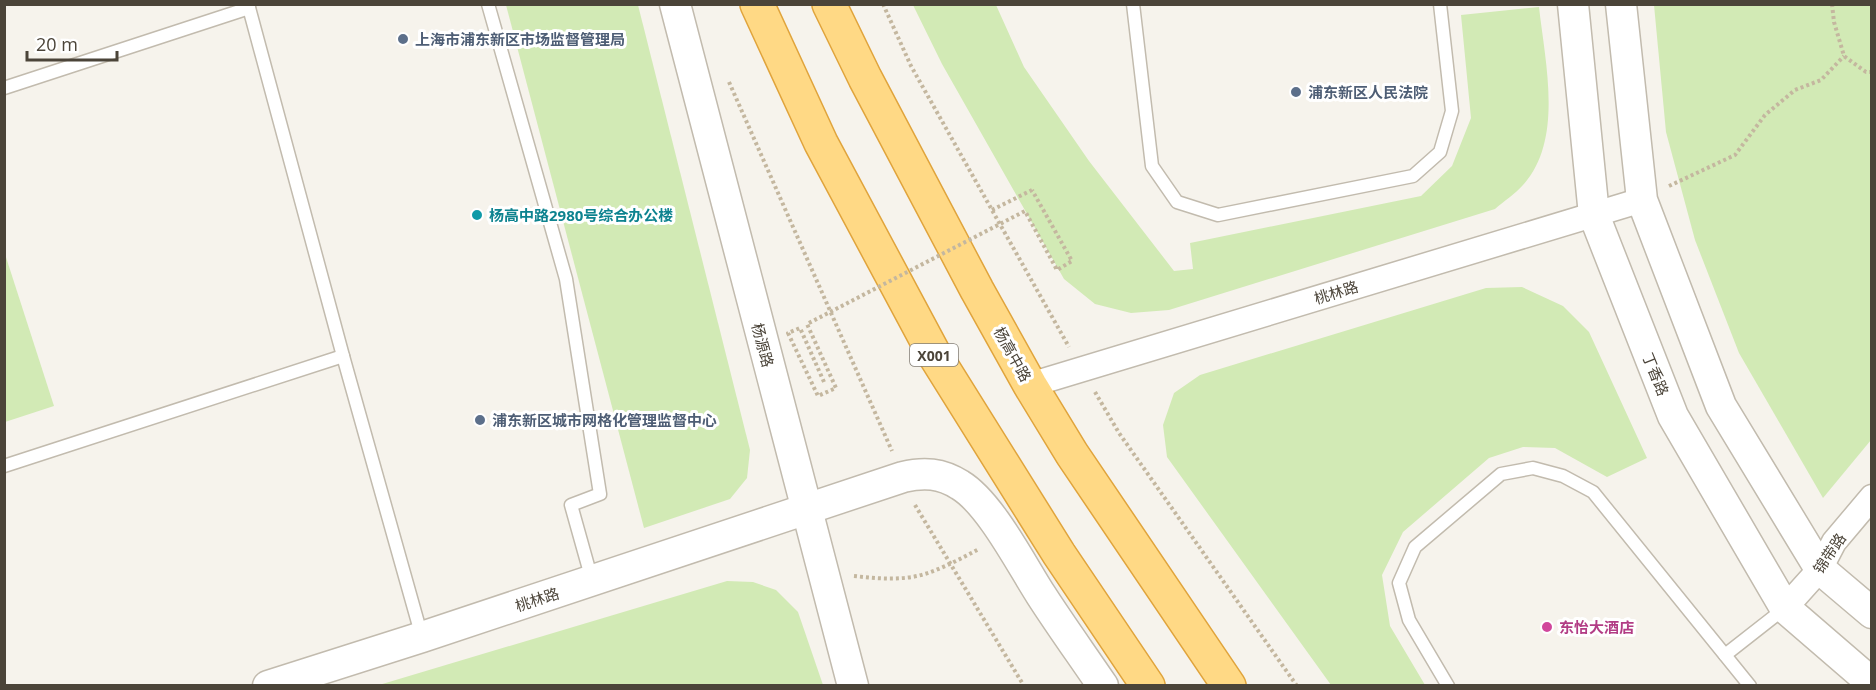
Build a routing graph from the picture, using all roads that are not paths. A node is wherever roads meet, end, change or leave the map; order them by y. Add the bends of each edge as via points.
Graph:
1 (488, 4) edge
2 (675, 4) edge
3 (757, 4) edge
4 (829, 4) edge
5 (1133, 4) edge
6 (1440, 4) edge
7 (1573, 4) edge
8 (1621, 4) edge
9 (249, 6) edge
10 (4, 88) edge
11 (1642, 200) junction
12 (1594, 215) junction
13 (343, 356) junction
14 (1030, 385) junction
15 (4, 466) edge
16 (1872, 497) edge
17 (806, 509) junction
18 (1820, 569) junction
19 (592, 580) junction
20 (1785, 608) junction
21 (1872, 613) edge
22 (422, 637) junction
23 (1725, 655) junction
24 (1872, 683) edge
25 (268, 686) edge
26 (853, 686) edge
27 (1103, 686) edge
28 (1148, 686) edge
29 (1229, 686) edge
30 (1448, 686) edge
31 (1750, 686) edge

1 - 19 lane via 566,279 600,494 571,505
2 - 17 street, 杨源路
3 - 28 highway, X001 via 821,143 934,354 1059,554
4 - 14 highway, 杨高中路
5 - 6 lane via 1152,166 1177,202 1218,215 1413,176 1440,152 1452,111
7 - 12 street, 丁香路
8 - 11 street
9 - 10 lane
9 - 13 lane
11 - 12 street, 桃林路
11 - 18 street via 1721,406
12 - 14 street, 桃林路
12 - 20 street, 丁香路 via 1673,416
13 - 15 lane
13 - 22 lane
14 - 29 highway, 杨高中路 via 1072,454
16 - 18 street, 锦带路 via 1834,542
17 - 19 street, 桃林路
17 - 26 street, 杨源路
17 - 27 street, 桃林路 via 921,473 942,475 961,485 982,503
18 - 20 street, 锦带路
18 - 21 street
19 - 22 street, 桃林路
20 - 23 lane
20 - 24 street, 丁香路
22 - 25 street, 桃林路
23 - 30 lane via 1593,492 1563,476 1533,468 1501,474 1415,547 1399,584 1409,620
23 - 31 lane

